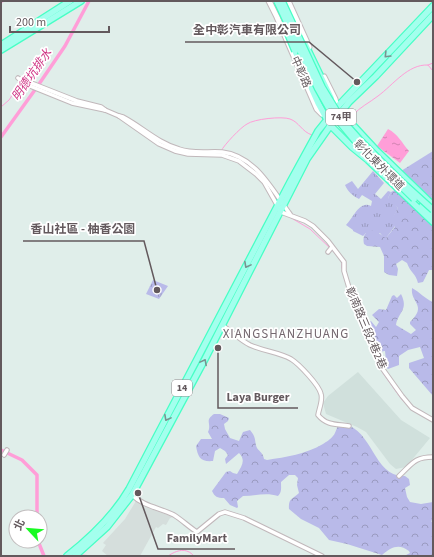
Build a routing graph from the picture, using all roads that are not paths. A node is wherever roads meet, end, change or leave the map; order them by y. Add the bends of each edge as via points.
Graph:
1 (70, 1) edge
2 (81, 1) edge
3 (269, 1) edge
4 (276, 1) edge
5 (283, 1) edge
6 (288, 1) edge
7 (433, 6) edge
8 (292, 9) junction
9 (433, 14) edge
10 (278, 17) junction
11 (1, 45) edge
12 (1, 50) edge
13 (34, 86) dead end
14 (337, 107) junction
15 (340, 113) junction
16 (119, 116) junction
17 (327, 119) junction
18 (330, 125) junction
19 (279, 203) junction
20 (433, 205) edge
21 (284, 206) junction
22 (433, 210) edge
23 (281, 212) junction
24 (291, 215) junction
25 (433, 216) edge
26 (433, 222) edge
27 (332, 246) junction
28 (328, 252) dead end
29 (220, 323) junction
30 (433, 420) edge
31 (349, 426) dead end
32 (156, 444) junction
33 (7, 450) dead end
34 (4, 455) dead end
35 (433, 457) edge
36 (399, 476) dead end
37 (129, 489) junction
38 (132, 495) junction
39 (115, 514) junction
40 (71, 555) edge
41 (322, 556) edge

1 - 11 main road
2 - 12 main road
3 - 10 street, 中彰路
4 - 17 main road, bridge via 295,51
4 - 25 main road, 彰化東外環道 / 74甲, bridge via 318,89 339,123
5 - 14 main road, bridge
5 - 22 main road, 彰化東外環道 / 74甲, bridge via 322,87 342,120
6 - 8 street, 中彰路
7 -> 14 main road, 14
8 - 10 street
8 - 14 street, 中彰路
9 - 15 main road, 14
10 - 17 street, 中彰路 via 318,109
13 - 16 street via 72,103 105,110
14 - 15 main road
14 - 17 main road, 14
15 - 18 main road, 14
15 - 20 main road, 74甲
16 - 19 street via 159,144 182,153 222,155 239,161 264,182
16 - 19 street via 180,150 225,153 241,159 262,174
17 - 18 main road
17 - 19 main road, 14
18 - 21 main road, 14 via 307,159
18 - 26 main road, 74甲
19 - 21 street
19 - 23 street
19 -> 29 main road, 14
21 - 23 main road, 14
21 - 24 street
23 - 24 street
23 - 29 main road, 14
24 - 27 street via 313,226
27 - 28 street
27 - 30 street, 彰南路三段2巷2巷 via 344,262 350,290 382,368 412,408
29 - 31 street via 248,344 291,359 321,393 318,416 326,423
29 - 32 main road, 14
32 - 37 main road, 14
32 - 38 main road, 14
33 - 34 street
35 - 36 street via 417,459
37 - 38 main road
37 - 39 main road, 14
38 - 39 main road, 14
38 - 41 street via 147,505 174,516 197,532 225,512 244,518
39 - 40 main road, 14

